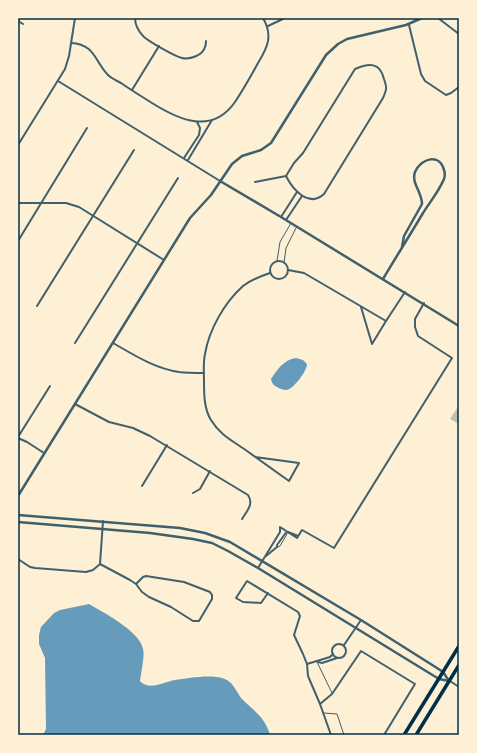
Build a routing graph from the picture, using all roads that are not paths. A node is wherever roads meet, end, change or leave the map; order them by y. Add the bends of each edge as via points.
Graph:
1 (75, 18) edge
2 (135, 18) edge
3 (263, 18) edge
4 (285, 18) edge
5 (422, 18) edge
6 (438, 18) edge
7 (18, 21) edge
8 (23, 24) dead end
9 (409, 25) junction
10 (268, 26) junction
11 (459, 34) edge
12 (206, 40) dead end
13 (71, 43) junction
14 (159, 46) junction
15 (58, 80) junction
16 (459, 87) edge
17 (132, 90) junction
18 (212, 120) junction
19 (196, 122) junction
20 (87, 128) dead end
21 (18, 145) edge
22 (134, 150) dead end
23 (184, 158) junction
24 (187, 160) junction
25 (286, 176) junction
26 (178, 178) dead end
27 (220, 181) junction
28 (255, 182) dead end
29 (297, 192) junction
30 (302, 196) junction
31 (18, 203) edge
32 (42, 203) junction
33 (93, 216) junction
34 (281, 217) junction
35 (286, 220) junction
36 (291, 222) junction
37 (296, 226) junction
38 (18, 240) edge
39 (137, 244) junction
40 (402, 247) junction
41 (164, 260) junction
42 (277, 261) junction
43 (284, 262) junction
44 (288, 270) junction
45 (270, 273) junction
46 (383, 279) junction
47 (405, 292) junction
48 (424, 303) junction
49 (37, 306) dead end
50 (361, 307) junction
51 (386, 322) junction
52 (459, 326) edge
53 (75, 343) dead end
54 (113, 343) junction
55 (204, 373) junction
56 (50, 386) dead end
57 (75, 404) junction
58 (18, 438) edge
59 (167, 445) junction
60 (44, 454) junction
61 (255, 457) junction
62 (210, 472) junction
63 (142, 486) dead end
64 (193, 493) dead end
65 (18, 496) edge
66 (18, 515) edge
67 (242, 519) dead end
68 (103, 521) junction
69 (18, 522) edge
70 (103, 529) junction
71 (288, 532) junction
72 (266, 556) junction
73 (18, 559) edge
74 (262, 561) junction
75 (100, 564) junction
76 (258, 568) junction
77 (136, 584) junction
78 (268, 593) junction
79 (361, 620) junction
80 (356, 628) junction
81 (344, 645) junction
82 (459, 646) edge
83 (333, 654) junction
84 (337, 658) junction
85 (317, 662) junction
86 (307, 664) junction
87 (459, 665) edge
88 (443, 672) junction
89 (439, 679) junction
90 (449, 681) junction
91 (459, 687) edge
92 (332, 694) junction
93 (320, 704) junction
94 (323, 713) junction
95 (330, 735) edge
96 (344, 735) edge
97 (384, 735) edge
98 (404, 735) edge
99 (416, 735) edge

1 - 13 street
2 - 14 street via 137,29 144,37
3 - 10 street
4 - 10 street
5 - 9 street
6 - 11 street
7 - 8 street
9 - 16 street via 425,81 446,95
9 - 27 street via 347,39 333,47 271,143 237,159
10 - 18 street via 268,42 263,55 234,103
12 - 14 street via 206,47 192,58 177,57
13 - 15 street via 65,69
13 - 17 street via 79,43 87,48 108,75
14 - 17 street
15 - 21 street
15 - 23 street
17 - 19 street via 167,112
18 - 19 street
18 - 24 street
19 - 23 street via 200,128 199,135
20 - 32 street
22 - 33 street
23 - 24 street
24 - 27 street
25 - 28 street
25 - 29 street
25 - 30 street via 355,69 372,65 380,68 387,89 383,98 324,194 312,199
26 - 39 street
27 - 34 street
27 - 41 street via 190,218
29 - 30 street
29 - 34 street
30 - 35 street
31 - 32 street
32 - 33 street via 66,203 79,207
32 - 38 street
33 - 39 street
33 - 49 street
34 - 35 street
35 - 36 street
36 - 37 street
36 - 42 lane via 280,242
37 - 43 lane via 286,248
37 - 46 street
39 - 41 street
39 - 53 street
40 - 40 street via 444,178 444,168 434,160 428,159 423,162 414,174 422,204 404,236
40 - 46 street
41 - 54 street
42 - 43 street
42 - 45 street via 270,267
43 - 44 street
44 - 45 street via 285,277 280,279 274,278
44 - 50 street via 304,273
45 - 55 street via 243,286 228,304 209,338
46 - 47 street
47 - 48 street
47 - 51 street
48 - 52 street
48 - 71 street via 416,318 418,336 452,358 334,548 302,530 297,537
50 - 51 street
50 - 51 street via 372,344
54 - 55 street via 166,369
54 - 57 street
55 - 61 street via 204,393 210,419 232,442
56 - 58 street
57 - 59 street via 109,422 133,428
57 - 60 street
58 - 60 street
59 - 62 street
59 - 63 street
60 - 65 street
61 - 61 street via 289,481 299,463 285,461
62 - 64 street via 200,489
62 - 67 street via 248,495 251,504
66 - 68 street
68 - 70 street
68 - 74 street via 173,527 205,534 230,542
69 - 70 street
70 - 75 street
70 - 76 street via 172,535 212,543
71 - 72 street via 284,534 277,547
71 - 72 street via 280,527 280,532
72 - 74 street
73 - 75 street via 35,568 86,572
74 - 76 street
74 - 79 street
75 - 77 street
76 - 80 street
77 - 77 street via 142,592 196,622 212,599 210,592 184,582 146,576
78 - 78 street via 261,603 243,602 236,598 247,581
78 - 86 street via 298,612 300,616 294,635
79 - 80 street
79 - 88 street
80 - 81 street
80 - 89 street
81 - 83 street via 334,645
81 - 84 street via 346,654 342,658
82 - 88 highway
83 - 84 street
83 - 85 street
84 - 85 street
85 - 86 street
85 - 92 lane
86 - 93 street via 308,676
87 - 90 highway
88 - 89 highway
88 - 90 street
89 - 90 street
89 - 98 highway
90 - 91 street
90 - 99 highway
92 - 93 street
92 - 97 street via 360,651 415,684
93 - 94 street
94 - 95 street
94 - 96 lane via 337,714

